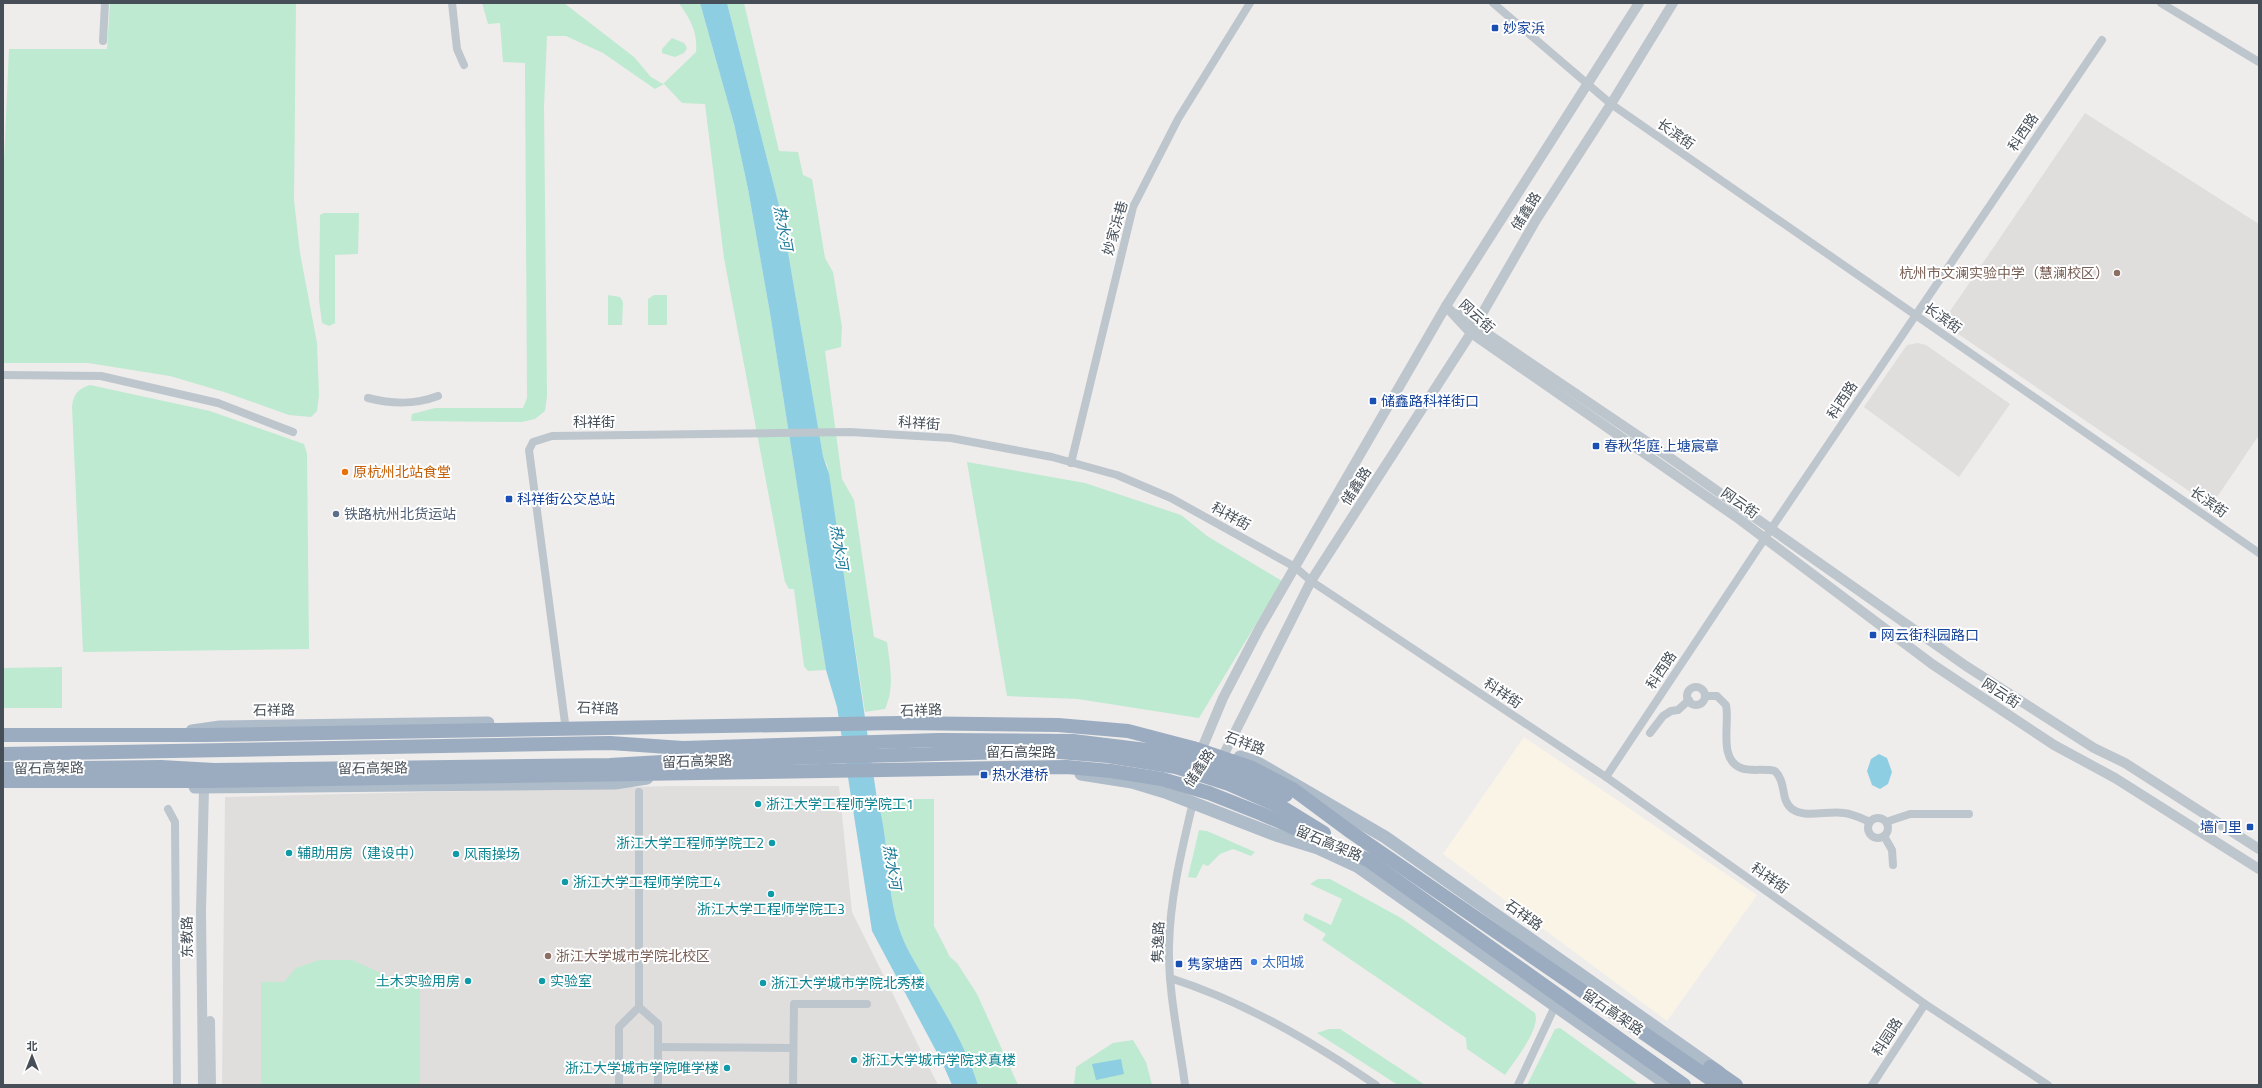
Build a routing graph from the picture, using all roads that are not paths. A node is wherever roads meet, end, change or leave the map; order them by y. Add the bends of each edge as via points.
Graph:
1 (105, 3) edge
2 (452, 3) edge
3 (1250, 3) edge
4 (1493, 3) edge
5 (1639, 3) edge
6 (1673, 3) edge
7 (2161, 3) edge
8 (2102, 40) dead end
9 (103, 41) dead end
10 (2259, 62) edge
11 (464, 65) dead end
12 (1587, 85) junction
13 (1611, 104) junction
14 (1446, 306) junction
15 (1915, 315) junction
16 (1474, 329) junction
17 (3, 375) edge
18 (438, 396) dead end
19 (368, 398) dead end
20 (293, 432) dead end
21 (1071, 463) junction
22 (1771, 529) junction
23 (1764, 538) junction
24 (2259, 553) edge
25 (1295, 567) junction
26 (1311, 581) junction
27 (1705, 696) junction
28 (1689, 700) junction
29 (566, 723) junction
30 (387, 724) junction
31 (458, 724) junction
32 (1650, 733) dead end
33 (3, 735) edge
34 (3, 740) edge
35 (610, 743) junction
36 (1203, 746) junction
37 (784, 751) junction
38 (177, 752) junction
39 (1226, 753) junction
40 (3, 754) edge
41 (610, 765) junction
42 (3, 769) edge
43 (214, 770) junction
44 (1606, 777) junction
45 (3, 781) edge
46 (467, 785) junction
47 (3, 786) edge
48 (413, 786) junction
49 (206, 788) junction
50 (1294, 790) junction
51 (639, 792) dead end
52 (1193, 802) junction
53 (168, 809) dead end
54 (1970, 814) dead end
55 (1870, 822) junction
56 (1886, 822) junction
57 (1348, 830) junction
58 (1884, 836) junction
59 (2259, 849) edge
60 (1368, 860) junction
61 (1893, 865) dead end
62 (2259, 869) edge
63 (1170, 978) junction
64 (867, 1004) dead end
65 (1556, 1004) junction
66 (1925, 1004) junction
67 (639, 1007) junction
68 (658, 1047) junction
69 (793, 1048) junction
70 (177, 1085) edge
71 (204, 1085) edge
72 (211, 1085) edge
73 (619, 1085) edge
74 (658, 1085) edge
75 (793, 1085) edge
76 (1185, 1085) edge
77 (1376, 1085) edge
78 (1518, 1085) edge
79 (1668, 1085) edge
80 (1684, 1085) edge
81 (1719, 1085) edge
82 (1736, 1085) edge
83 (1872, 1085) edge
84 (2048, 1085) edge

1 - 9 street
2 - 11 street via 457,49
3 - 21 street, 妙家浜巷 via 1178,119 1133,207
4 - 12 street, 长滨街
5 - 12 street, 储鑫路
6 - 13 street, 储鑫路
7 - 10 street
8 - 15 street, 科西路
12 - 13 street, 长滨街
12 - 14 street, 储鑫路
13 - 15 street, 长滨街
13 - 16 street, 储鑫路 via 1536,220
14 - 16 street, 网云街
14 - 25 street, 储鑫路
15 - 22 street, 科西路
15 - 24 street, 长滨街
16 - 22 street, 网云街
16 - 23 street, 网云街
16 - 26 street, 储鑫路
17 - 20 street via 101,376 218,403
18 - 19 street via 421,402 389,403
21 - 25 street, 科祥街 via 1117,475 1172,498
21 - 29 street, 科祥街 via 951,438 850,432 552,436 533,442 529,450
22 - 23 street, 科西路
22 - 59 street, 网云街 via 1966,666
23 - 44 street, 科西路
23 - 62 street, 网云街 via 1932,664 2054,745 2115,778
25 - 26 street, 科祥街
25 - 36 street, 储鑫路 via 1259,629
26 - 39 street, 储鑫路
26 - 44 street, 科祥街
27 - 28 street via 1703,702 1695,705
27 - 28 street via 1702,690 1694,688 1688,694
27 - 55 street via 1717,696 1726,705 1727,750 1730,758 1741,768 1775,771 1783,782 1786,801 1792,809 1805,813 1842,812
28 - 32 street via 1678,710 1663,716
29 - 31 main road, 石祥路
29 - 36 main road, 石祥路 via 614,722 673,732 1069,721 1133,727
30 - 31 main road, 石祥路
30 - 34 main road, 石祥路 via 220,726 141,738
30 - 38 highway via 313,742 215,745
31 - 35 highway
33 - 50 highway, 留石高架路 via 900,723 1058,725 1128,731 1193,748 1252,768
35 - 37 highway, 留石高架路
35 - 38 highway, 留石高架路
36 - 39 main road, 石祥路
36 - 52 street, 储鑫路
37 - 41 highway, 留石高架路
37 - 57 highway, 留石高架路 via 939,740 1073,741 1134,747 1179,754 1230,771 1283,794
37 - 60 highway, 留石高架路 via 1047,751 1108,756 1176,767 1229,784 1285,809
38 - 40 highway, 留石高架路
39 - 52 street, 储鑫路
39 - 82 main road, 石祥路 via 1258,763 1385,837
41 - 43 highway, 留石高架路
41 - 46 highway via 551,772 503,774
42 - 43 highway, 留石高架路 via 161,767
43 - 48 highway
44 - 66 street, 科祥街
45 - 60 highway, 留石高架路 via 212,781 1067,767 1162,778 1262,814
46 - 48 main road
46 - 52 main road via 615,783 686,772 1003,766 1132,782
47 - 49 main road via 137,785
48 - 49 main road
49 - 71 street, 东教路 via 201,911
49 - 72 street, 东教路
50 - 57 highway, 留石高架路
50 - 82 highway via 1410,861
51 - 67 street
52 - 63 street, 隽逸路 via 1179,861 1173,902 1169,946
52 - 65 main road via 1318,848 1357,866
53 - 70 street via 175,822
54 - 56 street via 1910,814
55 - 56 street via 1877,818
55 - 58 street via 1870,835 1874,838
56 - 58 street via 1887,832
57 - 81 highway, 留石高架路
58 - 61 street via 1892,850
60 - 80 highway, 留石高架路
63 - 76 street, 隽逸路
63 - 77 street via 1211,991 1297,1034
64 - 69 street via 794,1004
65 - 78 street
65 - 79 main road
66 - 83 street, 科园路
66 - 84 street, 科祥街
67 - 68 street via 658,1024
67 - 73 street via 619,1027
68 - 69 street
68 - 74 street
69 - 75 street

